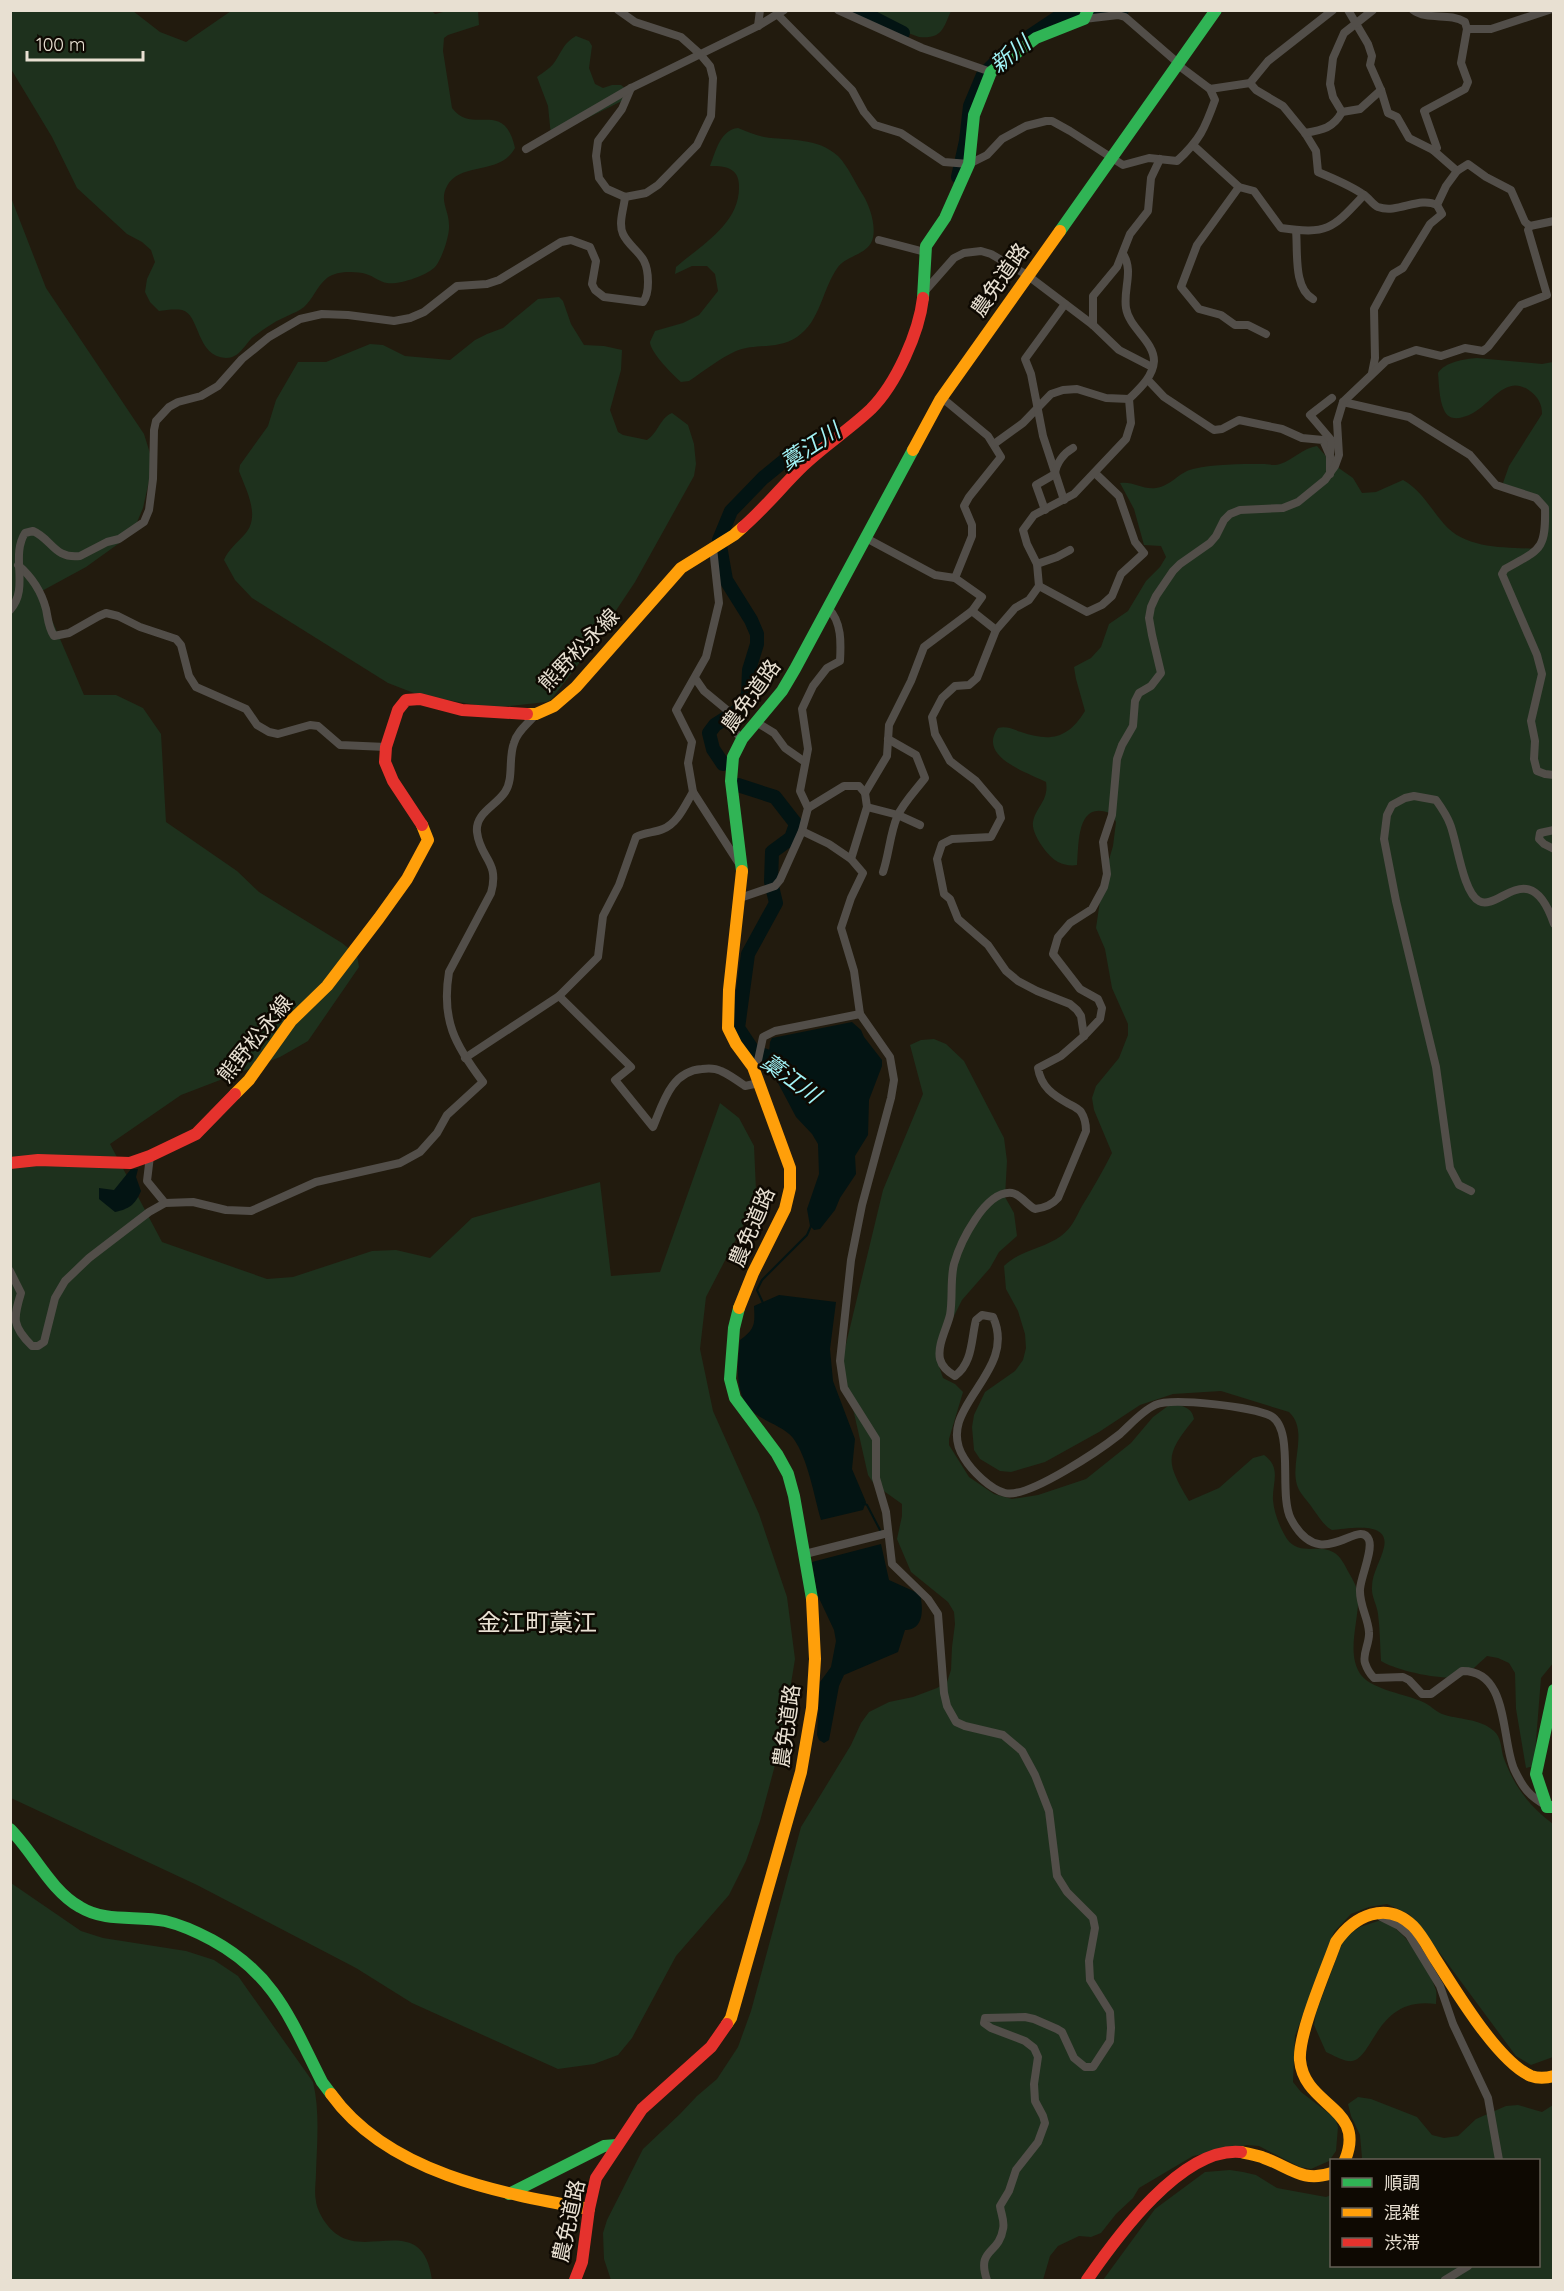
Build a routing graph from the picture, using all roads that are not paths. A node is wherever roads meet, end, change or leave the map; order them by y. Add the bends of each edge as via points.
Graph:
1 (618, 10) edge
2 (760, 10) edge
3 (838, 10) edge
4 (1216, 10) edge
5 (1334, 10) edge
6 (1348, 10) edge
7 (1373, 10) edge
8 (1413, 10) edge
9 (1549, 10) edge
10 (780, 12) edge
11 (1086, 15) edge
12 (1355, 23) junction
13 (758, 26) junction
14 (1467, 29) junction
15 (700, 54) junction
16 (1178, 64) junction
17 (991, 72) junction
18 (1250, 83) junction
19 (631, 88) junction
20 (1210, 89) junction
21 (1382, 90) junction
22 (1342, 112) junction
23 (1305, 133) junction
24 (1194, 146) junction
25 (525, 149) dead end
26 (1433, 150) junction
27 (1112, 158) junction
28 (1160, 159) junction
29 (964, 164) junction
30 (1457, 171) junction
31 (1239, 187) junction
32 (1364, 195) junction
33 (626, 197) junction
34 (1437, 205) junction
35 (1554, 221) edge
36 (1530, 226) junction
37 (1296, 230) junction
38 (879, 240) dead end
39 (921, 251) junction
40 (1123, 254) junction
41 (1027, 275) junction
42 (924, 292) junction
43 (1550, 294) edge
44 (1313, 299) dead end
45 (1065, 304) junction
46 (1093, 326) junction
47 (1266, 333) dead end
48 (1152, 367) junction
49 (1372, 374) junction
50 (1148, 380) junction
51 (1332, 398) dead end
52 (1129, 399) junction
53 (940, 400) junction
54 (1343, 402) junction
55 (1038, 405) junction
56 (994, 444) junction
57 (1072, 448) dead end
58 (1330, 456) junction
59 (1095, 473) junction
60 (1055, 474) junction
61 (1330, 474) junction
62 (1064, 500) junction
63 (1045, 510) junction
64 (866, 538) junction
65 (718, 545) junction
66 (1070, 550) dead end
67 (1037, 564) junction
68 (18, 565) junction
69 (955, 578) junction
70 (1038, 586) junction
71 (828, 608) junction
72 (10, 610) edge
73 (972, 611) junction
74 (996, 630) junction
75 (695, 678) junction
76 (536, 714) junction
77 (756, 722) junction
78 (742, 739) junction
79 (888, 739) junction
80 (386, 747) junction
81 (805, 762) junction
82 (1554, 775) edge
83 (693, 792) junction
84 (865, 793) junction
85 (867, 807) junction
86 (808, 808) junction
87 (898, 815) junction
88 (920, 825) dead end
89 (1554, 830) edge
90 (802, 831) junction
91 (1554, 849) edge
92 (851, 859) junction
93 (742, 868) junction
94 (883, 872) dead end
95 (741, 898) junction
96 (1554, 924) edge
97 (559, 996) junction
98 (860, 1014) junction
99 (1084, 1036) junction
100 (465, 1058) junction
101 (757, 1059) junction
102 (759, 1083) junction
103 (150, 1156) junction
104 (10, 1163) edge
105 (1471, 1191) dead end
106 (165, 1203) junction
107 (10, 1272) edge
108 (888, 1533) junction
109 (804, 1554) junction
110 (1554, 1690) edge
111 (1550, 1807) edge
112 (10, 1829) edge
113 (1379, 1913) junction
114 (1554, 2076) edge
115 (617, 2145) junction
116 (1345, 2159) edge
117 (1499, 2159) edge
118 (1330, 2174) edge
119 (509, 2194) junction
120 (589, 2209) junction
121 (1465, 2267) edge
122 (575, 2280) edge
123 (987, 2280) edge
124 (1087, 2280) edge
125 (1445, 2280) edge

1 - 15 street via 635,22 681,37
2 - 13 street
3 - 17 street via 922,48
4 - 16 street, 農免道路
5 - 18 street via 1268,61
6 - 12 street
7 - 12 street
8 - 14 street via 1433,18 1456,16
9 - 14 street via 1491,29
10 - 13 street
10 - 29 street via 852,90 875,125 901,133 944,162
11 - 16 street via 1125,17
11 - 17 street, 熊野松永線 via 1036,38
12 - 21 street via 1368,44 1370,65
12 - 22 street via 1344,33 1333,58 1329,84
13 - 15 street
14 - 26 street via 1461,63 1468,82 1465,89 1424,111 1437,148
15 - 19 street
15 - 33 street via 710,66 713,78 711,116 704,134 658,185 646,193
16 - 20 street
16 - 27 street, 農免道路
17 - 29 street, 熊野松永線 via 978,99
18 - 20 street
18 - 23 street via 1283,106
19 - 25 street
19 - 33 street via 622,110 598,141 596,156 599,178 607,189
20 - 24 street via 1215,100
21 - 22 street via 1360,109
21 - 26 street via 1388,113 1397,117 1409,138
22 - 23 street via 1336,123 1326,129
23 - 32 street via 1316,151 1318,172
24 - 28 street via 1177,161
24 - 31 street
26 - 30 street
27 - 28 street via 1123,165
27 - 29 street via 1070,131 1046,121 1026,126 1002,140 987,155
27 - 41 street, 農免道路
28 - 40 street via 1151,178 1148,211 1130,234
29 - 39 street, 熊野松永線 via 945,218
30 - 34 street
30 - 36 street via 1468,164 1511,190
31 - 37 street via 1254,191 1281,228
31 - 47 street via 1197,245 1181,287 1199,309
32 - 34 street via 1378,207 1398,208 1430,201
32 - 37 street via 1339,222 1326,229
33 - 68 street via 621,225 626,240 644,260 648,284 643,302 604,297 595,290 592,284 596,261 590,247 572,240 561,242 499,280 457,286 410,318 394,321 322,314 300,319 248,354 218,386 169,407 156,421 149,510 136,530 71,557 62,555 39,534 25,533 19,543
34 - 49 street via 1442,214 1430,224 1403,268 1393,274 1374,309
35 - 36 street
36 - 43 street via 1528,230
37 - 44 street via 1300,285
38 - 39 street
39 - 42 street, 熊野松永線
40 - 46 street via 1093,296
40 - 48 street via 1129,263 1126,308 1135,329 1148,344 1154,359
41 - 42 street via 991,254 964,253 954,258
41 - 45 street
41 - 53 street, 農免道路
42 - 65 street, 熊野松永線 via 910,345 887,389 872,408 804,465 766,507
43 - 49 street via 1521,305 1483,351 1465,348 1441,356 1416,350 1386,361
45 - 46 street
45 - 55 street via 1025,360
46 - 48 street via 1119,350
48 - 50 street
49 - 54 street
50 - 52 street
50 - 58 street via 1164,397 1214,430 1239,420 1282,429 1302,438 1323,440
51 - 58 street via 1310,415 1332,441
52 - 55 street via 1106,398 1077,388 1050,394
52 - 59 street via 1131,423 1126,439
53 - 56 street
53 - 64 street, 農免道路
54 - 61 street via 1337,422 1339,455
54 - 82 street via 1409,417 1470,455 1496,485 1536,498 1545,508 1544,537 1539,549 1502,574 1542,674 1531,721 1537,771
55 - 56 street via 1023,423
55 - 60 street
56 - 69 street via 1002,457 964,506 972,536
57 - 60 street
58 - 61 street
59 - 62 street
59 - 70 street via 1119,496 1135,542 1144,553 1120,574 1112,596 1087,612
60 - 62 street
60 - 63 street via 1036,485
61 - 99 street via 1298,502 1283,508 1230,514 1210,543 1180,564 1156,596 1149,618 1161,673 1139,693 1133,726 1117,759 1112,815 1103,842 1107,874 1104,887 1092,909 1070,923 1058,937 1053,954 1080,989 1098,999 1102,1008 1100,1019
62 - 63 street
63 - 67 street via 1034,515 1023,530
64 - 69 street via 935,575
64 - 71 street, 農免道路
65 - 75 street via 719,603 706,657
65 - 76 street, 熊野松永線 via 681,568 576,687 554,706
66 - 67 street
67 - 70 street
68 - 72 street via 21,587
68 - 80 street via 31,576 41,593 54,636 69,633 99,616 118,616 176,639 196,687 246,709 257,725 269,732 278,734 318,726 340,744
69 - 73 street via 982,597
70 - 74 street via 1029,600 1015,608
71 - 77 street, 農免道路 via 782,691
71 - 81 street via 842,638 840,661 827,668 802,709 808,749
73 - 74 street
73 - 79 street via 924,647 890,725
74 - 99 street via 976,678 969,685 955,686 942,698 932,717 935,734 950,761 976,782 999,808 1001,818 991,837 952,839 942,844 937,860 944,894 951,899 958,919 988,945 1006,971 1037,992 1077,1010
75 - 78 street via 727,710 730,727
75 - 83 street via 676,710 692,742 688,763
76 - 80 street, 熊野松永線 via 462,710 420,699 406,700 398,710
76 - 100 street via 514,740 506,791 478,823 480,844 495,879 449,972 446,987 454,1039
77 - 78 street, 農免道路
77 - 81 street
78 - 93 street, 農免道路 via 733,757 731,781
79 - 84 street via 887,756
79 - 87 street via 916,755 925,778
80 - 103 street, 熊野松永線 via 385,762 393,781 425,830 428,840 424,850 379,918 327,986 291,1021 249,1080 196,1134
81 - 86 street via 800,791
83 - 93 street
83 - 97 street via 675,822 636,837 603,916 598,957
84 - 85 street
84 - 86 street via 859,786 844,786
85 - 87 street
85 - 92 street
86 - 90 street
87 - 88 street
87 - 94 street
89 - 91 street via 1540,833 1539,839
90 - 92 street
90 - 95 street via 780,880
92 - 98 street via 863,873 841,928 854,971
93 - 95 street, 農免道路
95 - 101 street, 農免道路 via 728,1028 736,1044
96 - 105 street via 1542,900 1532,891 1509,891 1488,903 1476,899 1466,880 1450,824 1436,800 1414,796 1392,805 1384,839 1436,1067 1450,1168 1460,1185
97 - 100 street
97 - 102 street via 631,1067 615,1080 653,1127 669,1089 694,1069 720,1070 746,1086
98 - 101 street via 775,1031 763,1037
98 - 108 street via 890,1057 894,1080 851,1260 840,1361 844,1388 876,1439 876,1478
99 - 111 street via 1061,1056 1038,1068 1046,1088 1080,1110 1085,1120 1086,1131 1058,1198 1035,1209 1015,1194 987,1204 972,1225 954,1266 950,1314 940,1349 946,1371 955,1376 962,1371 976,1320 982,1316 993,1317 999,1340 986,1376 961,1413 958,1445 964,1459 999,1491 1017,1493 1097,1452 1155,1405 1202,1403 1272,1417 1283,1437 1287,1513 1298,1532 1314,1544 1334,1543 1359,1533 1369,1540 1359,1599 1370,1633 1364,1660 1368,1671 1374,1678 1403,1677 1422,1694 1431,1694 1462,1671 1479,1674 1498,1700 1513,1767 1530,1796
100 - 106 street via 483,1082 447,1115 420,1152 400,1163 316,1182 251,1211 193,1202
101 - 102 street, 農免道路
102 - 109 street, 農免道路 via 790,1168 790,1188 780,1220 740,1305 730,1379 735,1398 788,1474
103 - 104 street, 熊野松永線 via 130,1163
103 - 106 street via 147,1181
106 - 107 street via 89,1258 65,1281 55,1298 44,1342 38,1346 25,1339 17,1325 14,1316 21,1293
108 - 109 street
108 - 123 street via 892,1564 938,1614 944,1693 956,1722 993,1731 1009,1740 1022,1751 1045,1797 1057,1876 1093,1918 1090,1980 1110,2012 1110,2041 1093,2067 1078,2062 1062,2032 1042,2022 985,2018 984,2023 991,2028 1034,2048 1038,2056 1035,2101 1045,2123 1038,2142 1016,2170 1000,2206 1003,2232 983,2259
109 - 115 street, 農免道路 via 812,1598 815,1659 808,1729 801,1772 731,2018 711,2047 642,2109
110 - 111 street via 1536,1774
112 - 119 street via 55,1885 80,1907 95,1914 165,1921 191,1930 261,1974 278,1995 333,2101 371,2137 454,2177
113 - 114 street via 1394,1914 1414,1927 1493,2041 1520,2069 1542,2079
113 - 116 street via 1363,1915 1343,1929 1300,2044 1299,2058 1308,2085 1350,2129
113 - 117 street via 1408,1935 1440,1986 1453,2024 1488,2098
115 - 119 street via 604,2146
115 - 120 street, 農免道路 via 596,2178
118 - 124 street via 1298,2175 1261,2155 1236,2151 1206,2157 1143,2205
119 - 120 street
120 - 122 street, 農免道路 via 582,2262
121 - 125 street

